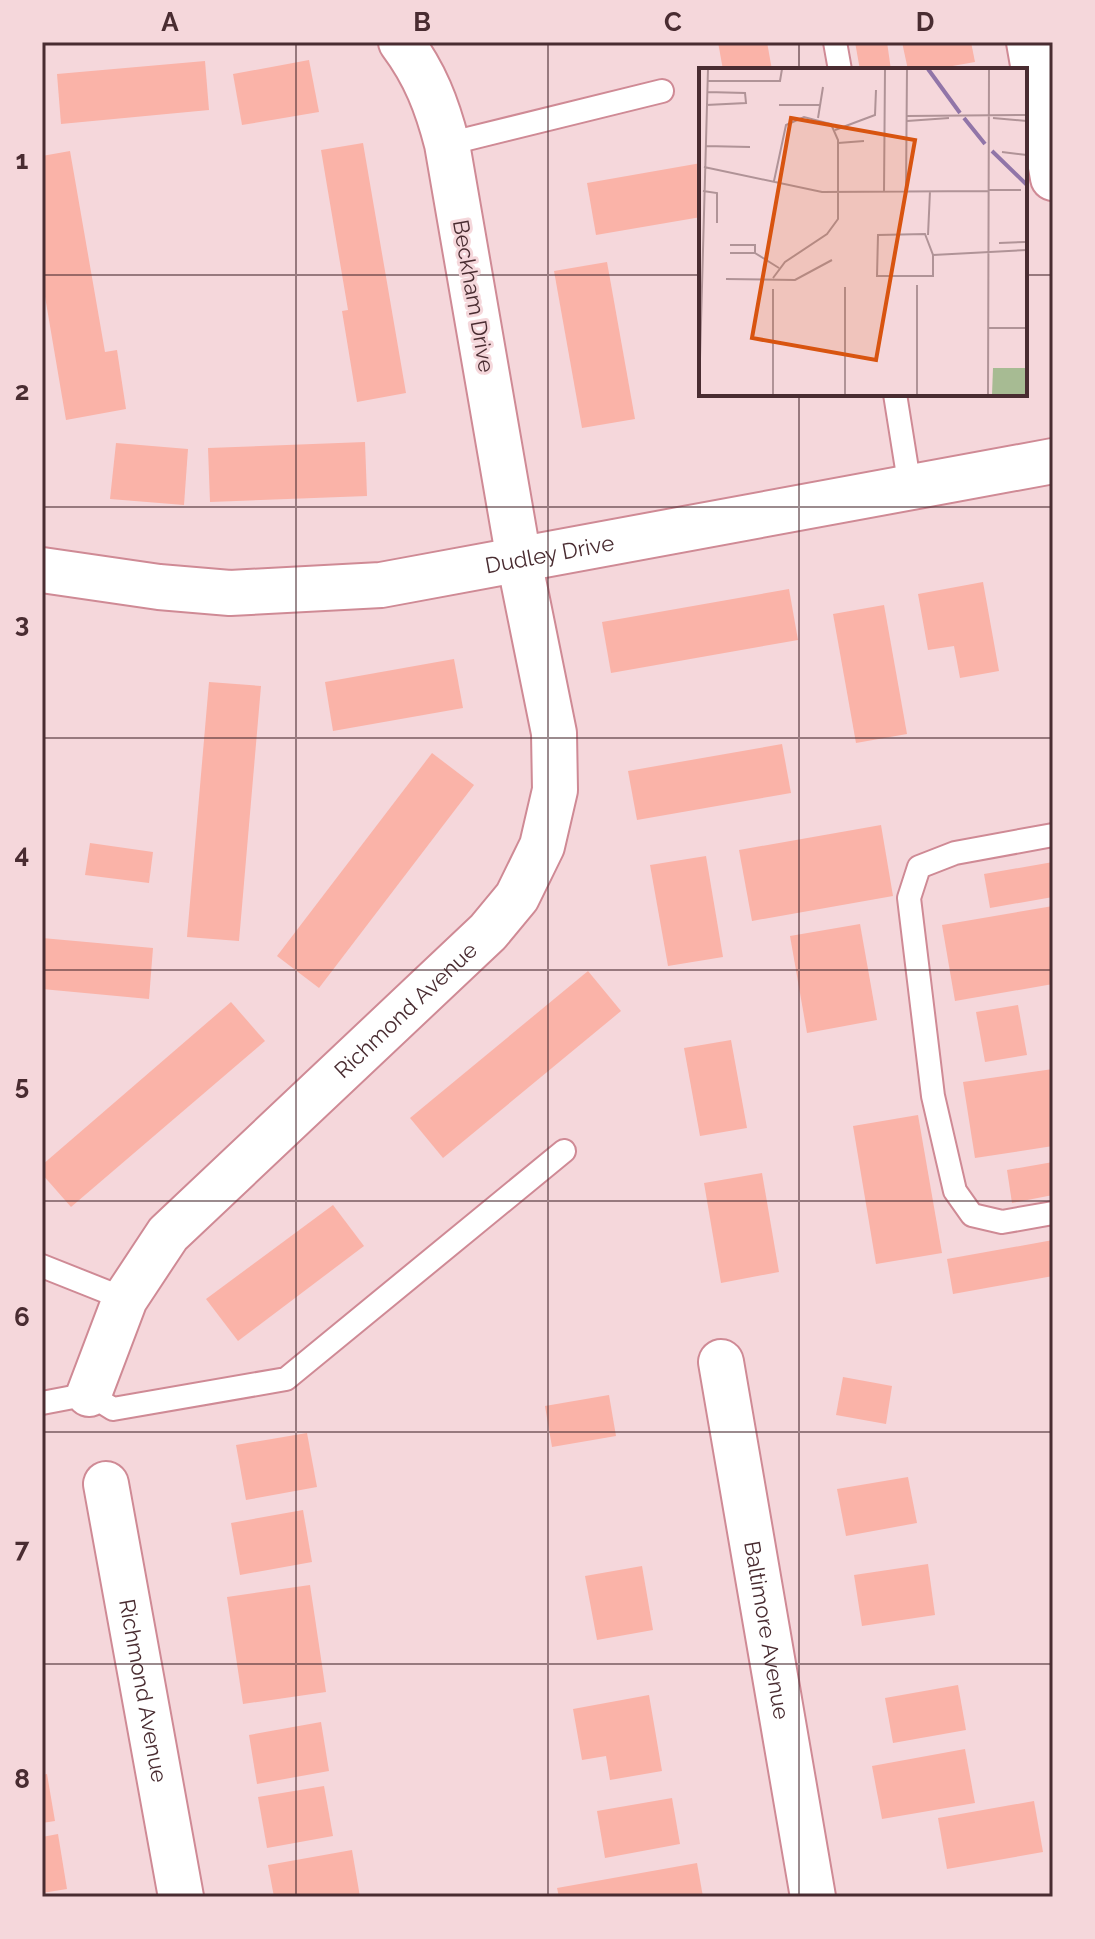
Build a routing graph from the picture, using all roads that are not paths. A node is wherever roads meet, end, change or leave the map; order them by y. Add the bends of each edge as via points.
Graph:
1 (401, 42) edge
2 (835, 42) edge
3 (1029, 42) edge
4 (840, 68) edge
5 (662, 91) dead end
6 (447, 144) junction
7 (1053, 178) edge
8 (895, 396) edge
9 (1053, 461) edge
10 (910, 488) junction
11 (519, 560) junction
12 (42, 570) edge
13 (1053, 835) edge
14 (564, 1151) dead end
15 (1053, 1213) edge
16 (42, 1266) edge
17 (125, 1299) junction
18 (721, 1362) dead end
19 (89, 1394) junction
20 (42, 1403) edge
21 (106, 1484) dead end
22 (181, 1897) edge
23 (813, 1897) edge

1 - 6 street, Beckham Drive via 434,96
2 - 4 lane
3 - 7 street
5 - 6 lane
6 - 11 street, Beckham Drive
8 - 10 lane
9 - 10 street, Dudley Drive
10 - 11 street, Dudley Drive
11 - 12 street, Dudley Drive via 381,585 271,592 190,590
11 - 17 street, Richmond Avenue via 554,733 555,790 542,846 517,897 477,943 168,1234
13 - 15 lane via 955,853 919,867 909,898 933,1096 955,1191 972,1215 1002,1222
14 - 19 lane via 286,1379 113,1409
16 - 17 lane
17 - 19 street, Richmond Avenue
18 - 23 street, Baltimore Avenue
19 - 20 lane
21 - 22 street, Richmond Avenue

